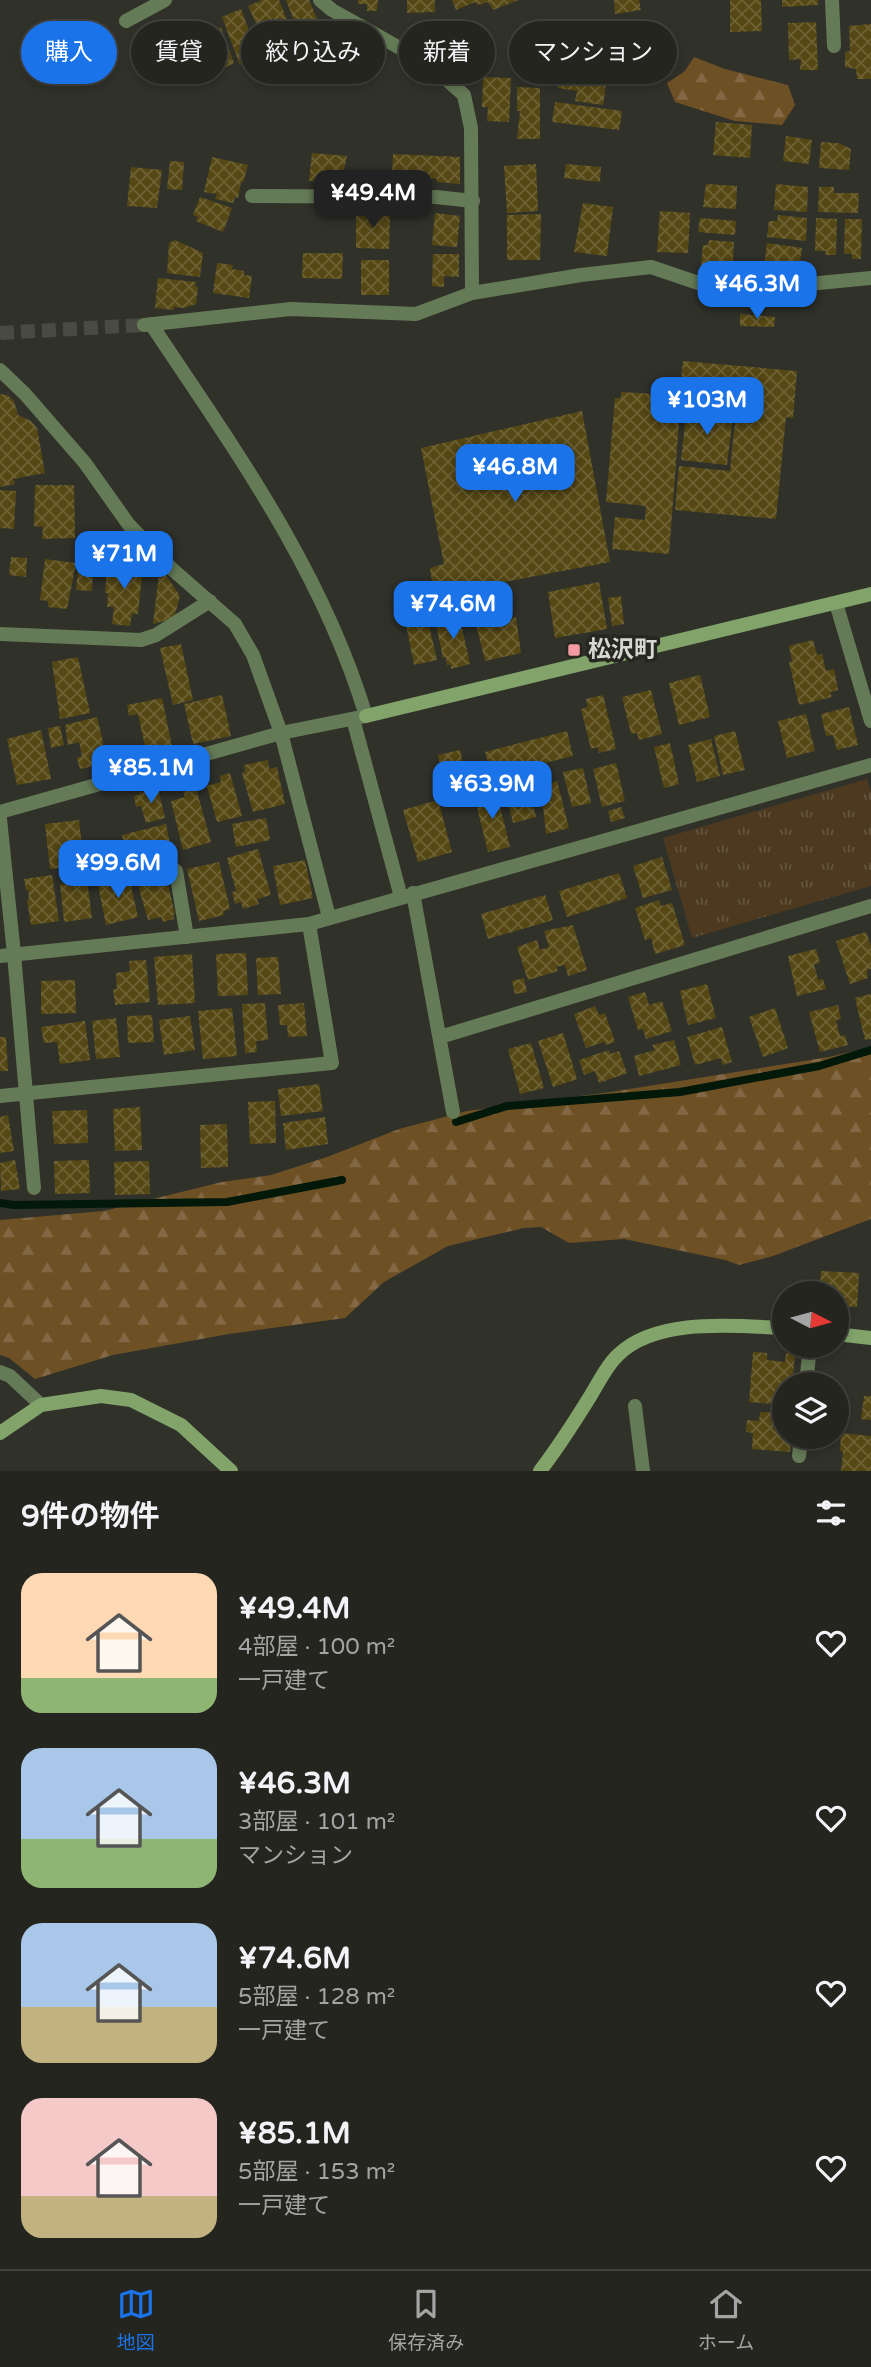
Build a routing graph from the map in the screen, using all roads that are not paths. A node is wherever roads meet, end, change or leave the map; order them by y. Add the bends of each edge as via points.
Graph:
1 (166, 0) edge
2 (320, 0) edge
3 (832, 0) edge
4 (126, 21) dead end
5 (834, 46) dead end
6 (252, 196) dead end
7 (473, 201) junction
8 (871, 278) edge
9 (472, 293) junction
10 (0, 370) edge
11 (871, 594) edge
12 (210, 601) junction
13 (836, 603) junction
14 (0, 634) edge
15 (359, 718) junction
16 (871, 722) edge
17 (281, 733) junction
18 (871, 765) edge
19 (0, 812) edge
20 (0, 819) edge
21 (176, 871) dead end
22 (407, 895) junction
23 (871, 906) edge
24 (329, 918) junction
25 (309, 923) junction
26 (187, 937) junction
27 (7, 955) edge
28 (440, 1037) junction
29 (27, 1094) junction
30 (0, 1096) edge
31 (453, 1112) dead end
32 (34, 1188) dead end
33 (772, 1328) edge
34 (849, 1336) edge
35 (871, 1339) edge
36 (0, 1372) edge
37 (41, 1405) junction
38 (635, 1406) dead end
39 (0, 1433) edge
40 (800, 1449) edge
41 (799, 1456) dead end
42 (231, 1471) edge
43 (540, 1471) edge
44 (643, 1471) edge

1 - 4 street
2 - 7 street via 438,72 464,95 471,128
3 - 5 street
6 - 7 street
7 - 9 street
8 - 9 street via 725,292 652,267
9 - 15 street via 415,314 291,309 147,324 281,522 324,602 353,673
10 - 12 street via 85,463 129,525
11 - 13 main road
12 - 14 street via 141,640
12 - 17 street via 235,624 253,655
13 - 15 main road
13 - 16 street
15 - 17 street
15 - 22 street
17 - 19 street
17 - 24 street
18 - 22 street
20 - 27 street
21 - 26 street
22 - 24 street
22 - 28 street
23 - 28 street
24 - 25 street
25 - 26 street
25 - 29 street via 332,1063
26 - 27 street
27 - 29 street
28 - 31 street
29 - 30 street
29 - 32 street
33 - 43 main road via 689,1327 661,1332 618,1355
34 - 35 main road
36 - 37 street
37 - 39 main road
37 - 42 main road via 102,1396 131,1400 181,1425
38 - 44 street
40 - 41 street

